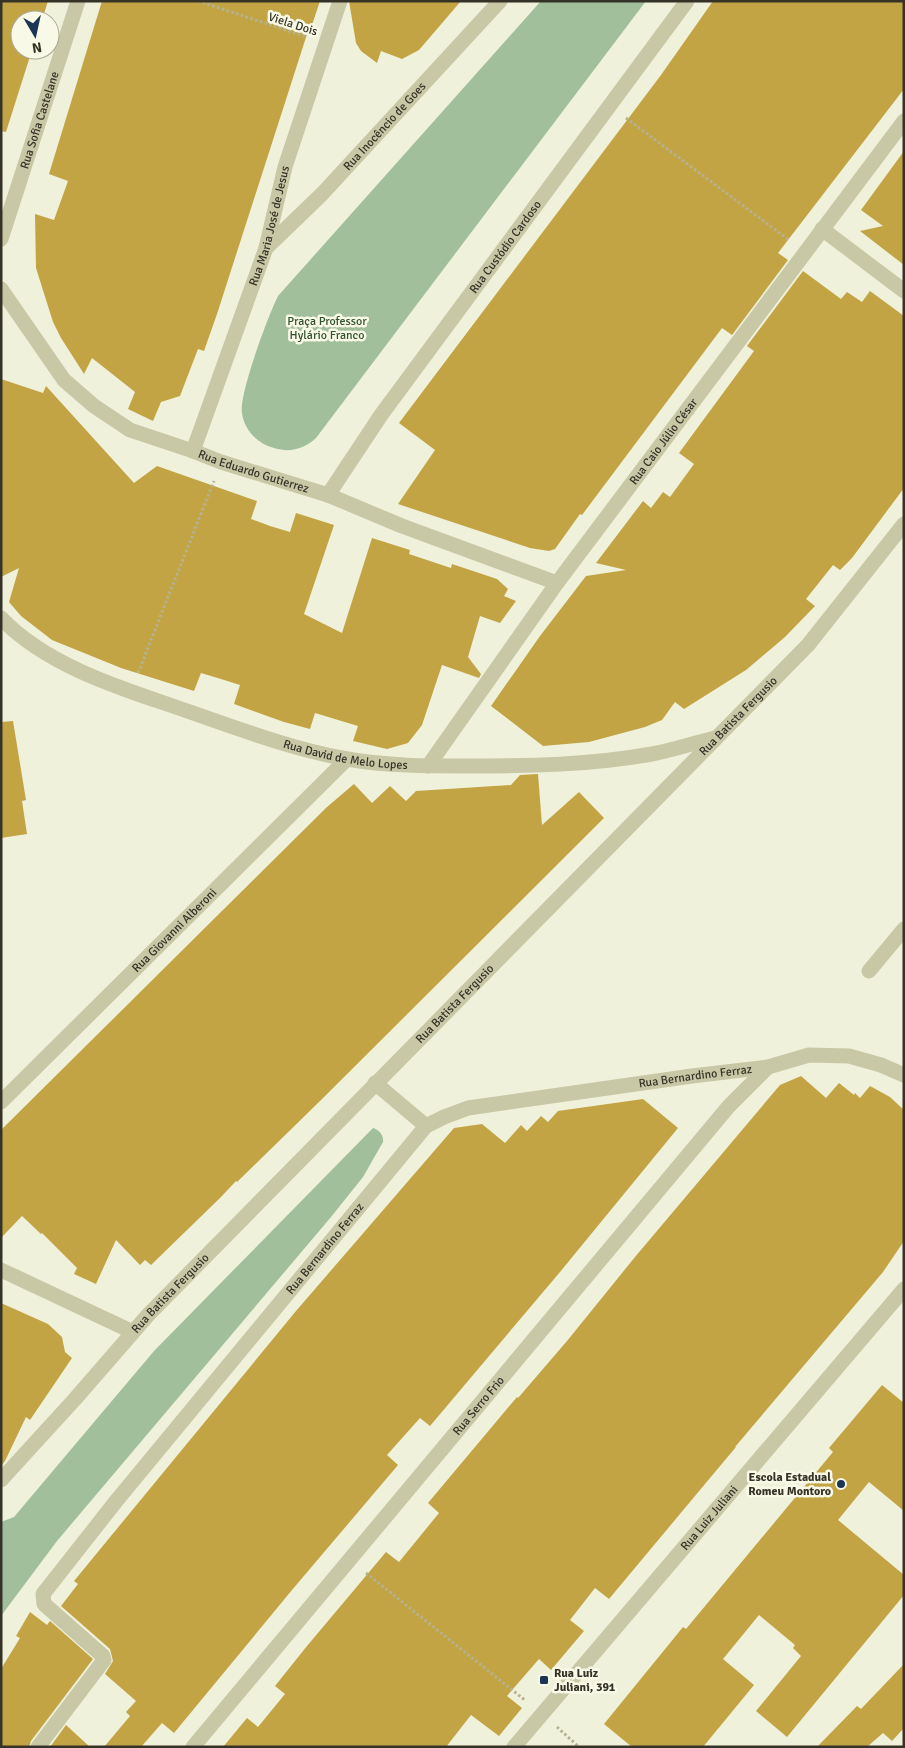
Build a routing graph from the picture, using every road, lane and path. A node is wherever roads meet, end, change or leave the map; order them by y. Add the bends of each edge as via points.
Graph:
1 (78, 1) edge
2 (198, 1) edge
3 (340, 1) edge
4 (500, 1) edge
5 (687, 1) edge
6 (326, 44) junction
7 (610, 105) junction
8 (904, 121) edge
9 (822, 229) junction
10 (1, 239) edge
11 (266, 248) junction
12 (805, 252) junction
13 (1, 290) edge
14 (904, 292) edge
15 (193, 450) junction
16 (221, 462) junction
17 (328, 495) junction
18 (904, 524) edge
19 (557, 583) junction
20 (1, 618) edge
21 (131, 692) junction
22 (716, 738) junction
23 (347, 759) junction
24 (428, 766) junction
25 (904, 929) edge
26 (869, 971) dead end
27 (768, 1067) junction
28 (904, 1075) edge
29 (375, 1083) junction
30 (1, 1102) edge
31 (426, 1126) junction
32 (1, 1270) edge
33 (904, 1289) edge
34 (133, 1332) junction
35 (1, 1480) edge
36 (350, 1560) junction
37 (542, 1714) junction
38 (38, 1747) edge
39 (193, 1747) edge
40 (514, 1747) edge
41 (579, 1747) edge

1 - 10 street, Rua Sofia Castelane
2 - 6 path, Viela Dois
3 - 6 street, Rua Maria José de Jesus
4 - 11 street, Rua Inocêncio de Goes via 322,194
5 - 7 street, Rua Custódio Cardoso
6 - 11 street, Rua Maria José de Jesus via 285,168
7 - 12 path
7 - 17 street, Rua Custódio Cardoso via 381,415
8 - 9 street, Rua Caio Júlio César
9 - 12 street, Rua Caio Júlio César
9 - 14 street
11 - 15 street, Rua Maria José de Jesus
12 - 19 street, Rua Caio Júlio César
13 - 15 street, Rua Eduardo Gutierrez via 64,380 94,406 130,430
15 - 16 street, Rua Eduardo Gutierrez
16 - 17 street, Rua Eduardo Gutierrez
16 - 21 path
17 - 19 street, Rua Eduardo Gutierrez
18 - 22 street, Rua Batista Fergusio via 808,645
19 - 24 street, Rua Caio Júlio César
20 - 21 street, Rua David de Melo Lopes via 34,645 77,670
21 - 23 street, Rua David de Melo Lopes via 275,741
22 - 24 street, Rua David de Melo Lopes via 653,754 538,766
22 - 29 street, Rua Batista Fergusio
23 - 24 street, Rua David de Melo Lopes
23 - 30 street, Rua Giovanni Alberoni
25 - 26 street
27 - 28 street, Rua Bernardino Ferraz via 809,1055 850,1056 881,1064
27 - 31 street, Rua Bernardino Ferraz via 468,1108
27 - 36 street, Rua Serro Frio via 729,1106
29 - 31 street
29 - 34 street, Rua Batista Fergusio
31 - 38 street, Rua Bernardino Ferraz via 43,1594 44,1604 104,1660
32 - 34 street
33 - 37 street, Rua Luiz Juliani
34 - 35 street, Rua Batista Fergusio
36 - 37 path
36 - 39 street, Rua Serro Frio
37 - 40 street, Rua Luiz Juliani
37 - 41 path

